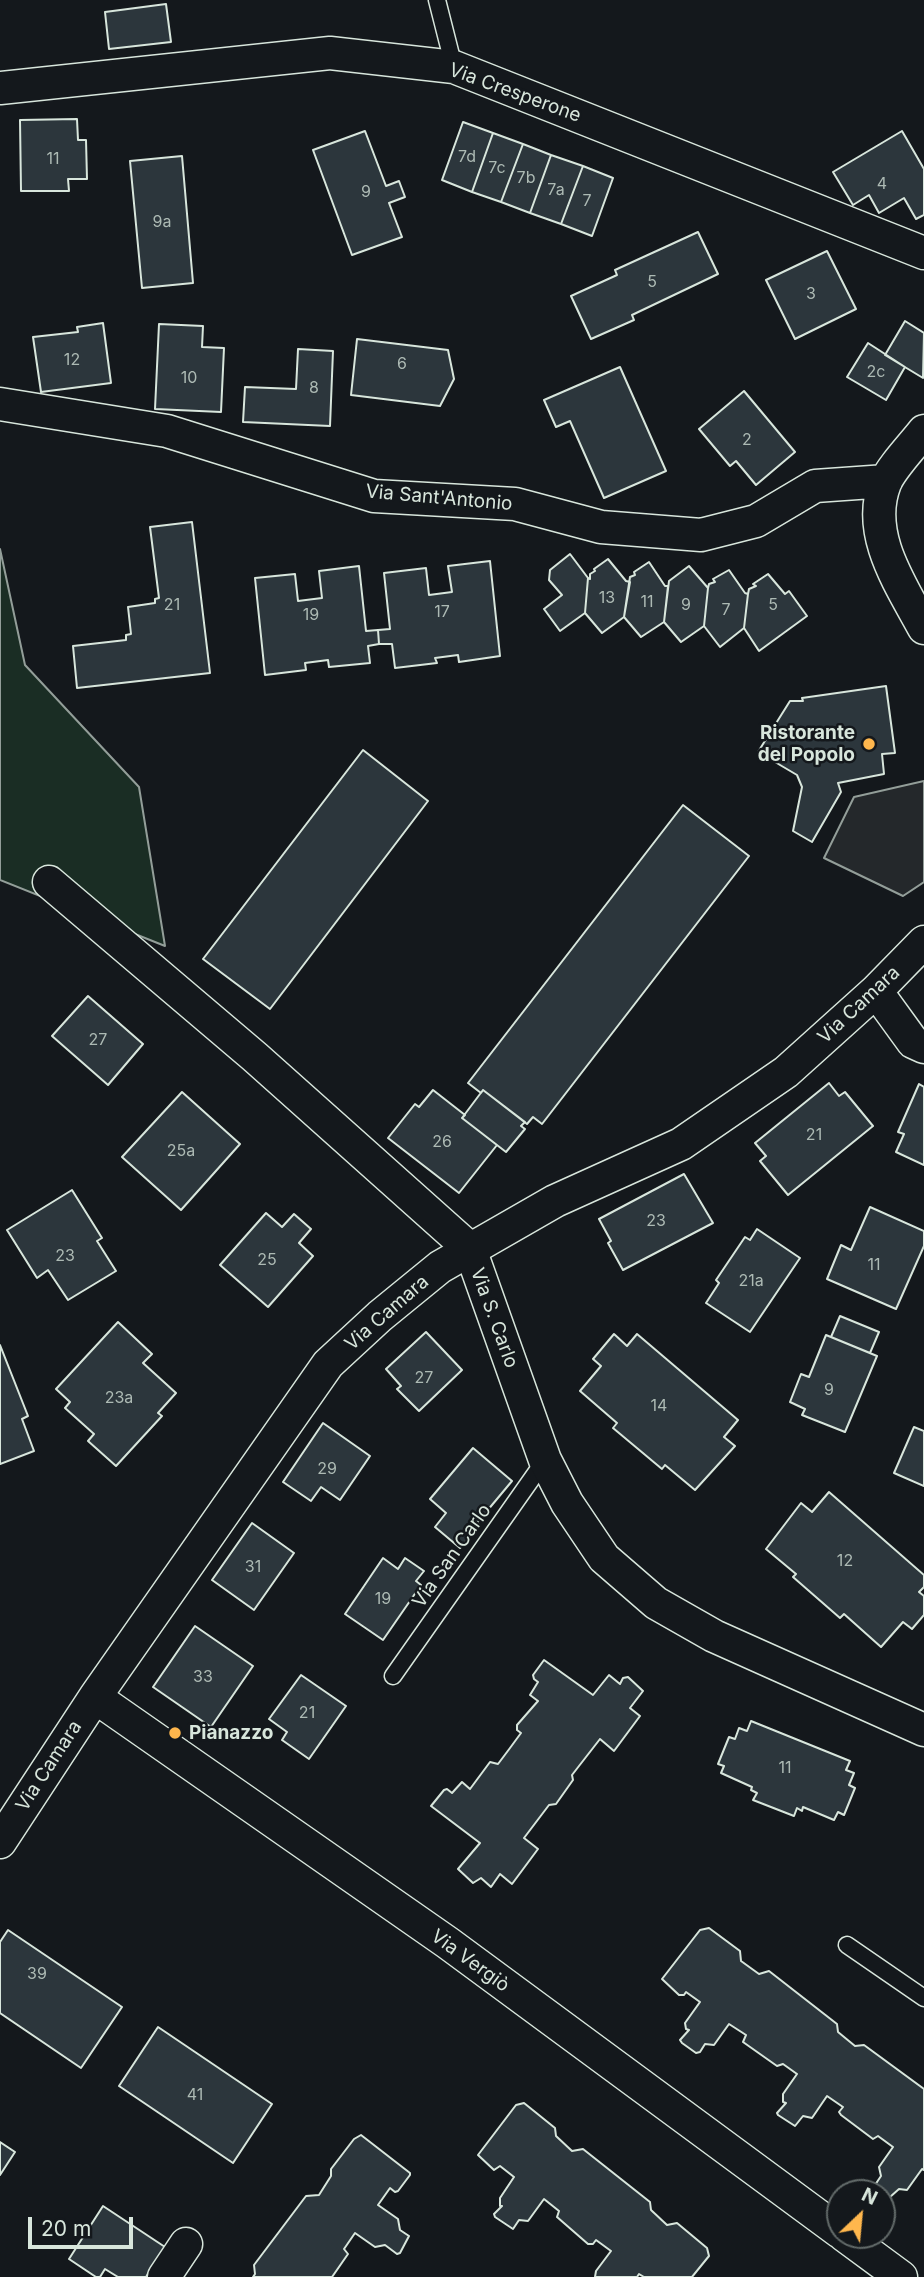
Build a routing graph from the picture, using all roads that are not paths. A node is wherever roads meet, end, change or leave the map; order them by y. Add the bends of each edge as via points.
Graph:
1 (437, 0) edge
2 (454, 67) junction
3 (0, 88) edge
4 (924, 253) edge
5 (0, 404) edge
6 (924, 431) edge
7 (886, 481) junction
8 (924, 628) edge
9 (49, 883) dead end
10 (924, 942) edge
11 (876, 992) junction
12 (924, 1046) edge
13 (470, 1250) junction
14 (545, 1460) junction
15 (393, 1676) dead end
16 (95, 1696) junction
17 (924, 1730) edge
18 (0, 1842) edge
19 (847, 1945) dead end
20 (924, 1998) edge
21 (826, 2222) edge
22 (186, 2244) dead end
23 (863, 2249) edge
24 (164, 2277) edge
25 (901, 2277) edge

1 - 2 lane
2 - 3 street, Via Cresperone via 330,53
2 - 4 street, Via Cresperone
5 - 7 street, Via Sant'Antonio via 167,431 374,496 515,505 600,527 701,535 756,521 815,486
6 - 7 street
7 - 8 street via 881,537 894,574
9 - 13 street, Via S. Carlo
10 - 11 street, Via Camara
11 - 12 street via 914,1042
11 - 13 street, Via Camara via 786,1072 681,1144 555,1201
13 - 14 street, Via S. Carlo
13 - 16 street, Via Camara via 440,1267 328,1364
14 - 15 lane, Via San Carlo
14 - 17 street, Via S. Carlo via 604,1558 656,1603 726,1641
16 - 18 street, Via Camara
16 - 21 street, Via Vergiò via 448,1943
19 - 20 lane
22 - 24 street
23 - 25 street, Via Vergiò

